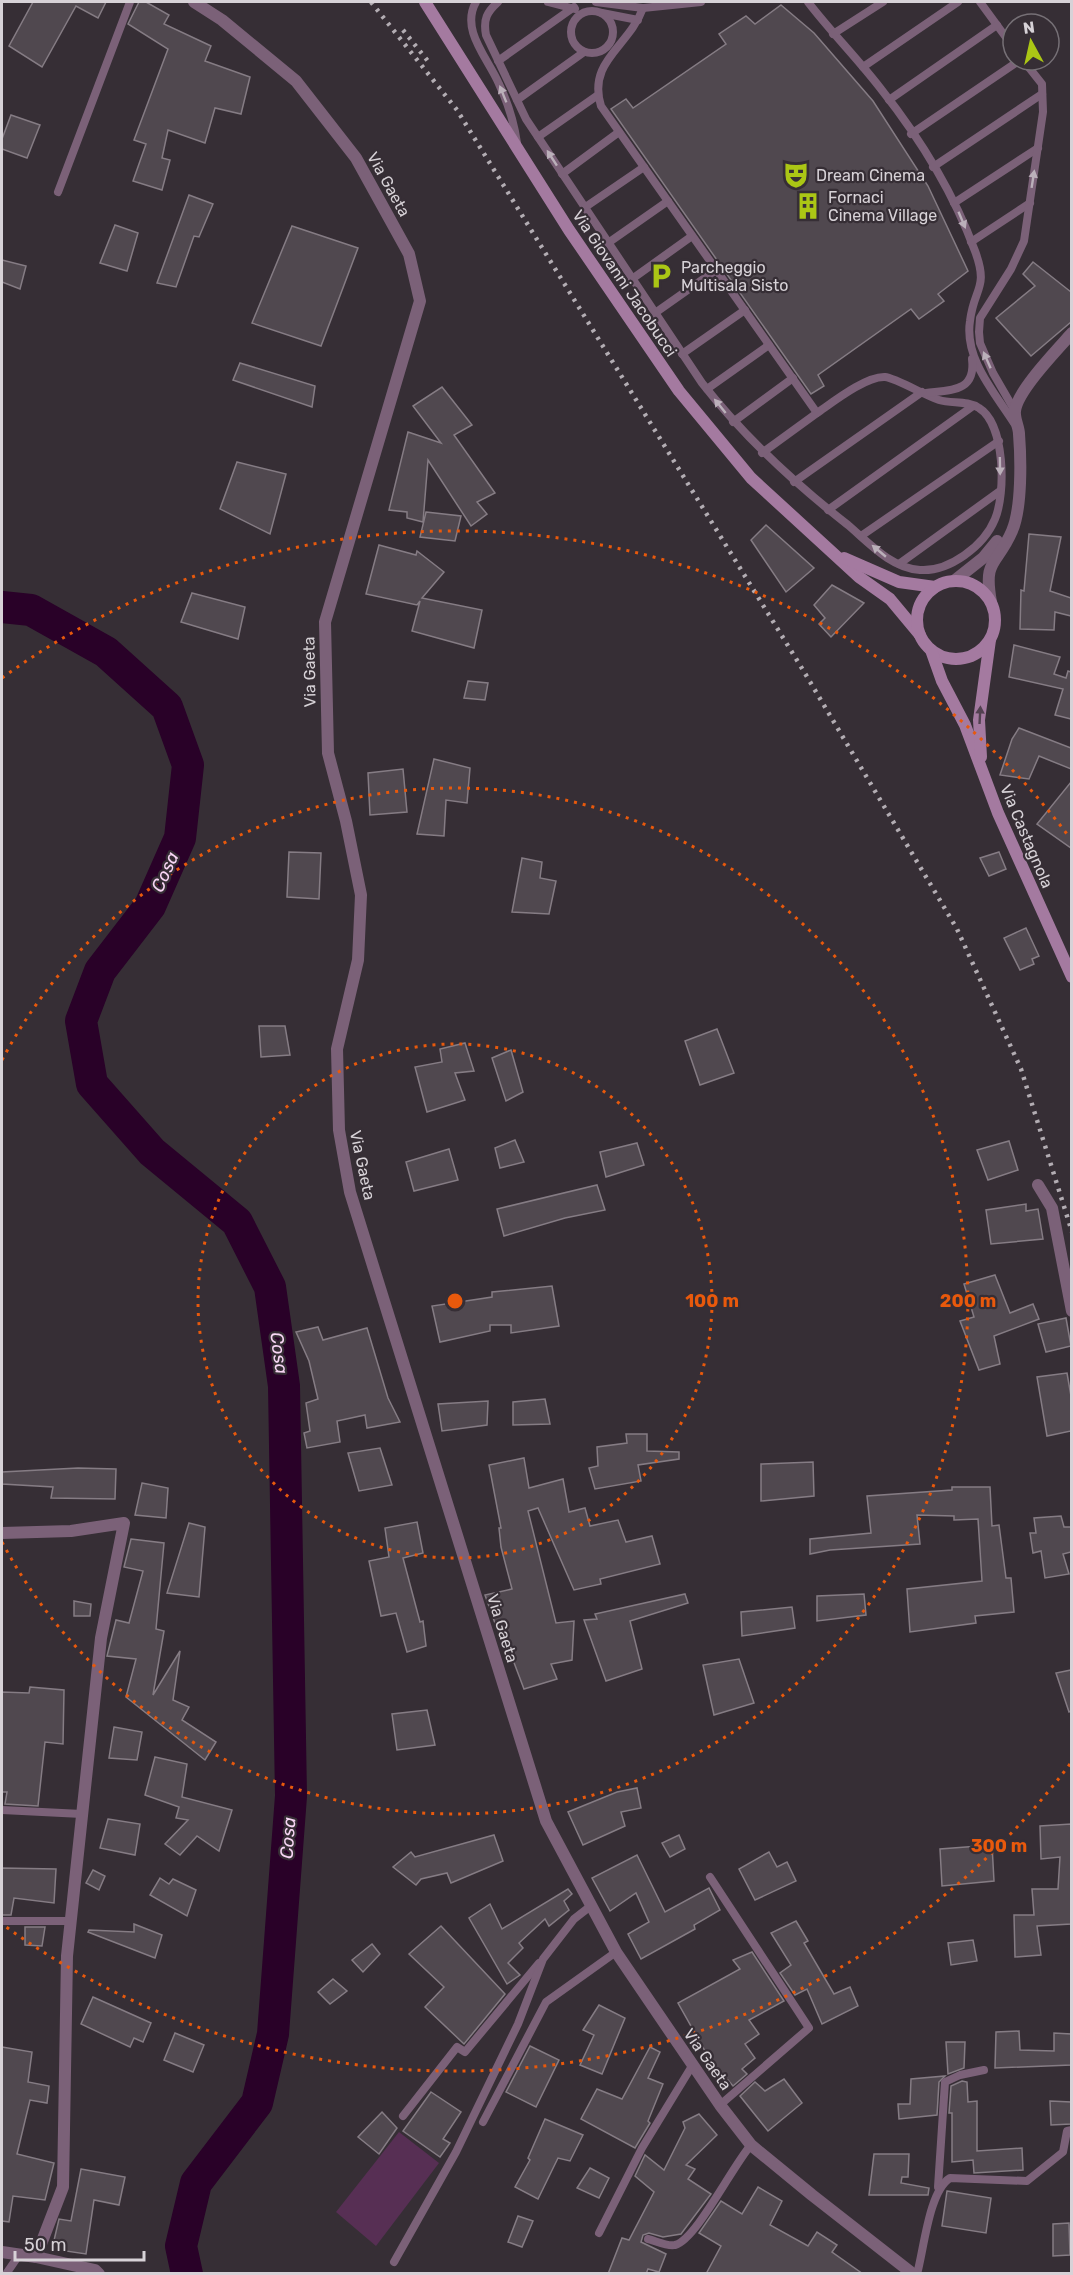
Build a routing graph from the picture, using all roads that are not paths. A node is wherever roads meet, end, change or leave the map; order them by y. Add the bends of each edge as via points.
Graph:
1 (130, 2) edge
2 (194, 2) edge
3 (425, 2) edge
4 (476, 2) edge
5 (498, 2) edge
6 (548, 2) edge
7 (596, 2) edge
8 (701, 2) edge
9 (882, 2) edge
10 (958, 2) edge
11 (980, 2) edge
12 (811, 3) edge
13 (574, 7) junction
14 (643, 8) junction
15 (601, 13) junction
16 (577, 16) junction
17 (638, 22) junction
18 (997, 25) junction
19 (1001, 30) edge
20 (833, 34) junction
21 (610, 43) junction
22 (584, 52) junction
23 (498, 61) junction
24 (863, 67) junction
25 (1003, 72) edge
26 (1032, 72) edge
27 (1042, 94) junction
28 (598, 96) junction
29 (517, 100) junction
30 (889, 100) junction
31 (620, 132) junction
32 (911, 134) junction
33 (538, 137) junction
34 (1038, 148) junction
35 (518, 150) junction
36 (644, 167) junction
37 (933, 167) junction
38 (562, 174) junction
39 (58, 192) dead end
40 (668, 201) junction
41 (954, 203) junction
42 (1030, 203) junction
43 (585, 208) junction
44 (692, 236) junction
45 (971, 242) junction
46 (608, 243) junction
47 (716, 270) junction
48 (632, 279) junction
49 (745, 310) junction
50 (655, 313) junction
51 (1071, 333) edge
52 (970, 342) junction
53 (769, 345) junction
54 (682, 354) junction
55 (793, 378) junction
56 (706, 389) junction
57 (923, 393) junction
58 (973, 406) junction
59 (1015, 411) junction
60 (817, 413) junction
61 (733, 422) junction
62 (1018, 429) junction
63 (999, 441) junction
64 (762, 453) junction
65 (794, 482) junction
66 (1000, 491) junction
67 (1017, 506) junction
68 (828, 510) junction
69 (861, 536) junction
70 (835, 554) junction
71 (899, 564) junction
72 (954, 581) junction
73 (935, 587) junction
74 (991, 602) junction
75 (920, 634) junction
76 (990, 638) junction
77 (931, 650) junction
78 (982, 773) junction
79 (1071, 977) edge
80 (1038, 1185) dead end
81 (1071, 1311) edge
82 (2, 1533) edge
83 (2, 1810) edge
84 (82, 1814) junction
85 (710, 1877) dead end
86 (592, 1905) junction
87 (2, 1921) edge
88 (70, 1921) junction
89 (616, 1952) junction
90 (543, 1959) junction
91 (692, 2066) junction
92 (984, 2070) dead end
93 (720, 2105) junction
94 (403, 2116) dead end
95 (483, 2122) dead end
96 (1071, 2130) edge
97 (752, 2145) junction
98 (938, 2190) junction
99 (599, 2233) dead end
100 (648, 2239) dead end
101 (2, 2252) edge
102 (19, 2255) junction
103 (36, 2257) junction
104 (394, 2262) dead end
105 (68, 2268) edge
106 (6, 2274) edge
107 (99, 2274) edge
108 (915, 2274) edge

1 - 39 lane
2 - 86 street, Via Gaeta via 296,81 356,158 409,254 420,301 325,622 328,753 361,895 357,960 337,1049 339,1130 350,1192 546,1821
3 - 35 main road, Via Giovanni Jacobucci
35 -> 4 lane via 513,119 499,82 472,31 470,20
5 - 23 lane via 488,11 484,24
6 - 13 lane
7 - 14 lane
8 - 14 lane
9 - 20 lane
10 - 24 lane
11 - 18 lane
12 - 20 lane
13 - 16 lane
13 - 23 lane
14 - 17 lane
15 - 16 lane via 591,11
15 - 17 lane
15 - 21 lane via 613,28
16 - 22 lane via 571,24 571,39
17 - 21 lane
17 - 28 lane via 598,76
18 - 19 lane
18 - 30 lane
20 - 24 lane
21 - 22 lane via 601,52
22 - 29 lane
23 - 29 lane
24 - 30 lane
25 - 32 lane
26 - 27 lane via 1042,84
27 - 34 lane
27 - 37 lane
28 - 31 lane
28 - 33 lane
29 - 33 lane
30 - 32 lane
31 - 36 lane
31 - 38 lane
32 - 37 lane
38 -> 33 lane
34 - 41 lane
42 -> 34 lane
35 - 70 main road, Via Giovanni Jacobucci via 679,391 751,478
36 - 40 lane
36 - 43 lane
37 - 41 lane
38 - 43 lane
40 - 44 lane
40 - 46 lane
41 -> 45 lane
42 - 45 lane
59 -> 42 lane via 980,343 980,318 1024,241
43 - 46 lane
44 - 47 lane
44 - 48 lane
45 - 52 lane via 983,284 970,321
46 - 48 lane
47 - 49 lane
47 - 50 lane
48 - 50 lane
49 - 53 lane
49 - 54 lane
50 - 54 lane
51 - 59 street via 1028,385
52 - 57 lane via 974,370 969,382 957,389
52 - 62 lane via 978,366
53 - 55 lane
53 - 56 lane
54 - 56 lane
55 - 60 lane
55 - 61 lane
61 -> 56 lane
57 - 58 lane via 941,401
57 - 60 lane via 886,377 873,379
57 - 65 lane
58 - 63 lane via 990,420
58 - 68 lane
59 - 62 street
60 - 64 lane
61 - 64 lane
62 - 67 street
63 -> 66 lane
63 - 69 lane
64 - 65 lane
65 - 68 lane
66 - 71 lane
66 - 71 lane via 995,519 966,556 920,570
67 - 72 street via 998,541
67 - 74 street via 1012,530 988,567
68 - 69 lane
71 -> 69 lane
70 - 73 main road via 899,582
70 - 75 main road via 890,599
72 - 73 main road
72 - 74 main road via 976,586
73 - 75 main road via 918,613
74 - 76 main road via 994,614
75 - 77 main road
76 - 77 main road via 983,647 963,658
78 -> 76 main road via 979,720
77 - 78 main road, Via Castagnola
78 - 79 main road, Via Castagnola
80 - 81 street via 1052,1208
82 - 84 street via 71,1531 124,1523 101,1638
83 - 84 lane
84 - 88 street
85 - 93 lane via 809,2028
86 - 89 street, Via Gaeta
86 - 90 lane via 574,1919
87 - 88 lane
88 - 103 street via 63,2187
89 - 91 street, Via Gaeta
89 - 95 lane via 546,2002
90 - 94 lane via 465,2052 457,2047
90 - 104 lane via 518,2024 456,2152
91 - 93 street, Via Gaeta
91 - 99 lane via 642,2148
92 - 98 lane via 945,2082
93 - 97 street, Via Gaeta
96 - 98 lane via 1067,2131 1063,2152 1028,2181 950,2178
97 - 100 lane via 737,2160 685,2241 673,2246
97 - 108 street, Via Gaeta
98 - 108 lane
101 - 102 street
102 - 103 street
102 - 106 lane
103 - 105 street
105 - 107 street

